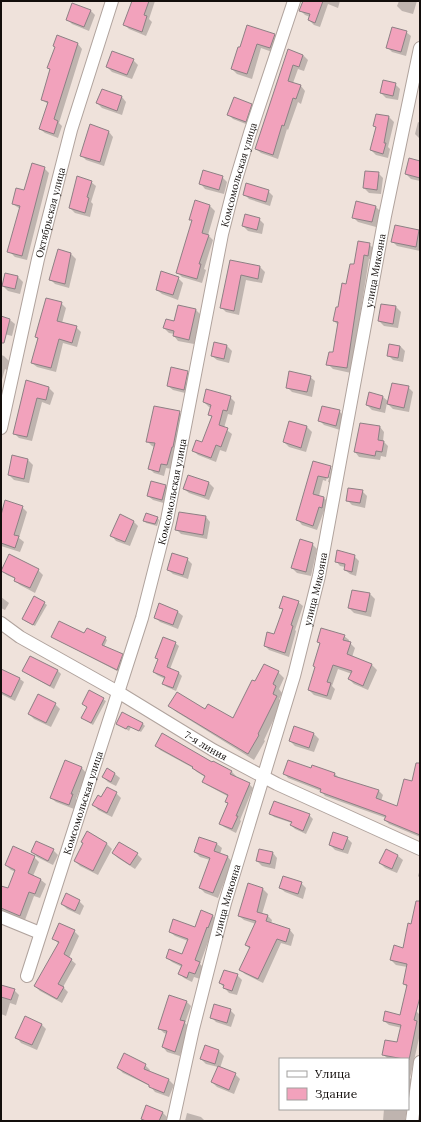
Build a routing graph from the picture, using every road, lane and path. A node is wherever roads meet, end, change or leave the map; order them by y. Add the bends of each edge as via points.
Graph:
1 (112, 1) edge
2 (294, 1) edge
3 (420, 48) edge
4 (1, 428) edge
5 (1, 623) edge
6 (118, 692) junction
7 (264, 777) junction
8 (420, 849) edge
9 (1, 917) edge
10 (40, 933) junction
11 (27, 976) dead end
12 (420, 1062) edge
13 (173, 1121) edge
14 (412, 1121) edge

1 - 4 street, Октябрьская улица via 71,130 38,259
2 - 6 street, Комсомольская улица via 250,133 222,234 167,520 142,618
3 - 7 street, улица Микояна via 385,216 319,576 294,676
5 - 6 street, 7-я линия via 20,637
6 - 7 street, 7-я линия via 213,750
6 - 10 street, Комсомольская улица
7 - 8 street, 7-я линия
7 - 13 street, улица Микояна via 225,903
9 - 10 street
10 - 11 street, Комсомольская улица
12 - 14 street

